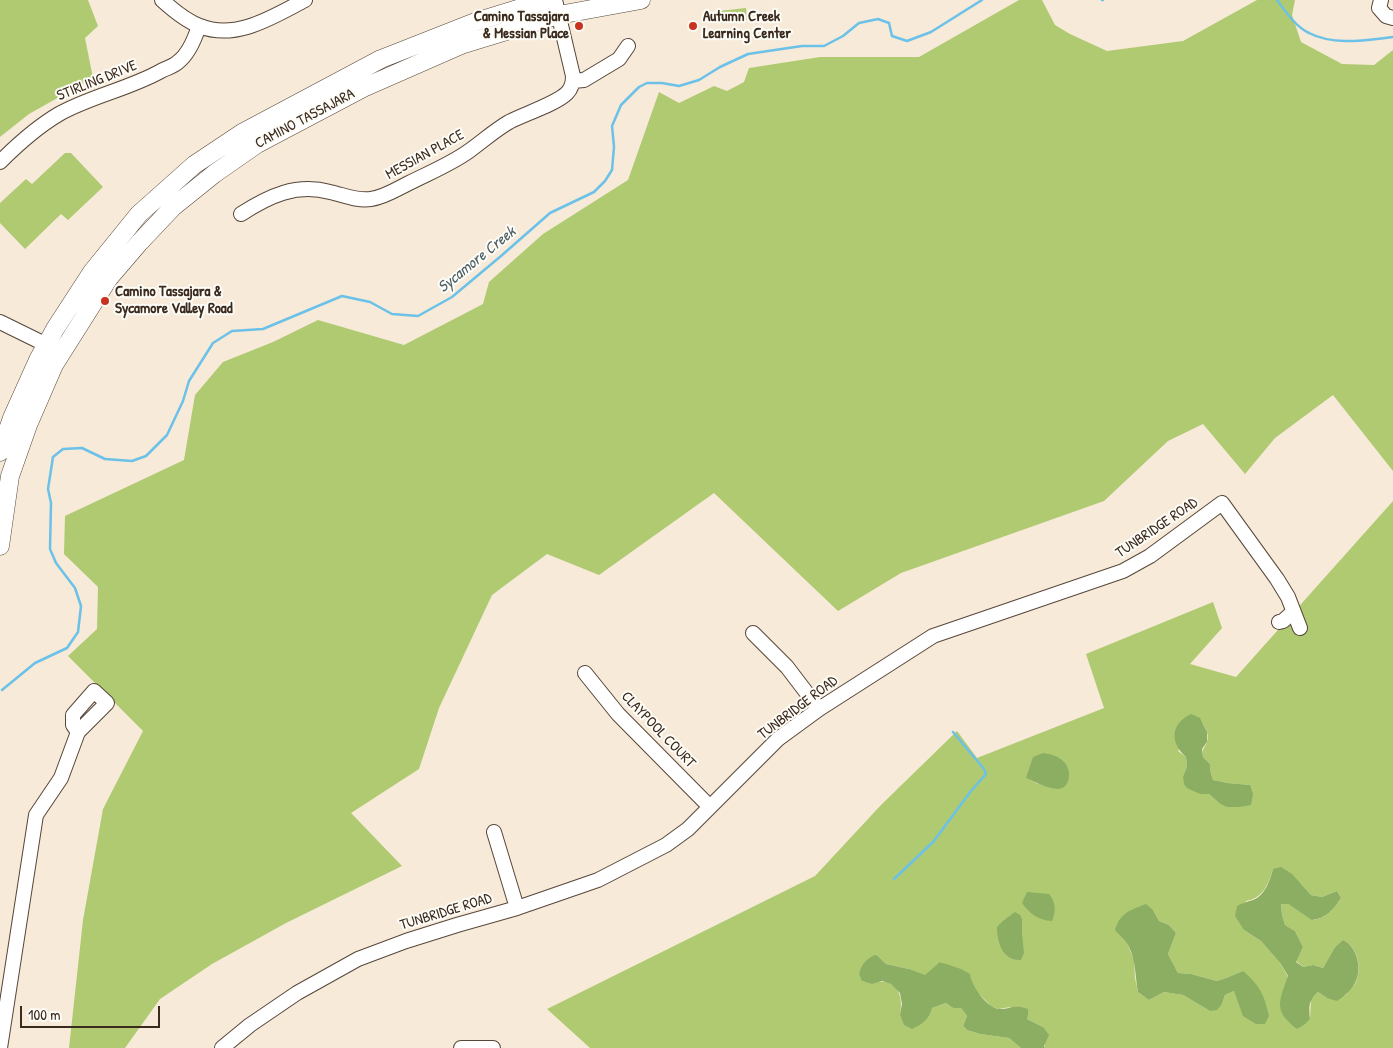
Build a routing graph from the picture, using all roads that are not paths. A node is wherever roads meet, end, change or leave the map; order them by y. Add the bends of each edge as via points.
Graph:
1 (162, 0) edge
2 (305, 0) edge
3 (547, 0) edge
4 (641, 0) edge
5 (1381, 0) edge
6 (557, 8) edge
7 (1393, 18) edge
8 (199, 26) junction
9 (628, 46) dead end
10 (573, 81) junction
11 (0, 162) edge
12 (242, 214) dead end
13 (0, 322) edge
14 (54, 349) junction
15 (0, 452) edge
16 (0, 546) edge
17 (1293, 612) junction
18 (1279, 622) dead end
19 (1300, 628) dead end
20 (753, 633) dead end
21 (585, 673) dead end
22 (819, 709) junction
23 (78, 732) dead end
24 (710, 807) junction
25 (494, 832) dead end
26 (518, 908) junction
27 (0, 1048) edge
28 (222, 1048) edge
29 (461, 1048) edge
30 (493, 1048) edge

1 - 8 street
2 - 8 street via 252,26 213,30
3 - 14 main road, CAMINO TASSAJARA via 475,22 381,59 242,133 194,166 139,214 97,266 55,329
4 - 6 main road, CAMINO TASSAJARA
5 - 7 street via 1379,8
6 - 10 street
6 - 14 main road, CAMINO TASSAJARA via 363,88 243,154 174,207 139,243
8 - 11 street, STIRLING DRIVE via 195,41 179,62 153,76 59,114 18,144
9 - 10 street via 619,59 584,80
10 - 12 street, MESSIAN PLACE via 570,90 560,98 511,121 438,170 384,196 358,200 308,189 286,192
13 - 14 street
14 - 15 main road via 39,358
14 - 16 main road via 54,365 10,476
17 - 18 street
17 - 19 street, TUNBRIDGE ROAD
17 - 22 street, TUNBRIDGE ROAD via 1277,579 1222,504 1123,572 933,636
20 - 22 street via 787,667
21 - 24 street, CLAYPOOL COURT via 618,714
22 - 24 street, TUNBRIDGE ROAD via 778,739
23 - 27 street via 61,778 36,815
24 - 26 street, TUNBRIDGE ROAD via 666,845 598,880
25 - 26 street
26 - 28 street, TUNBRIDGE ROAD via 457,924 358,959 297,993
29 - 30 street

